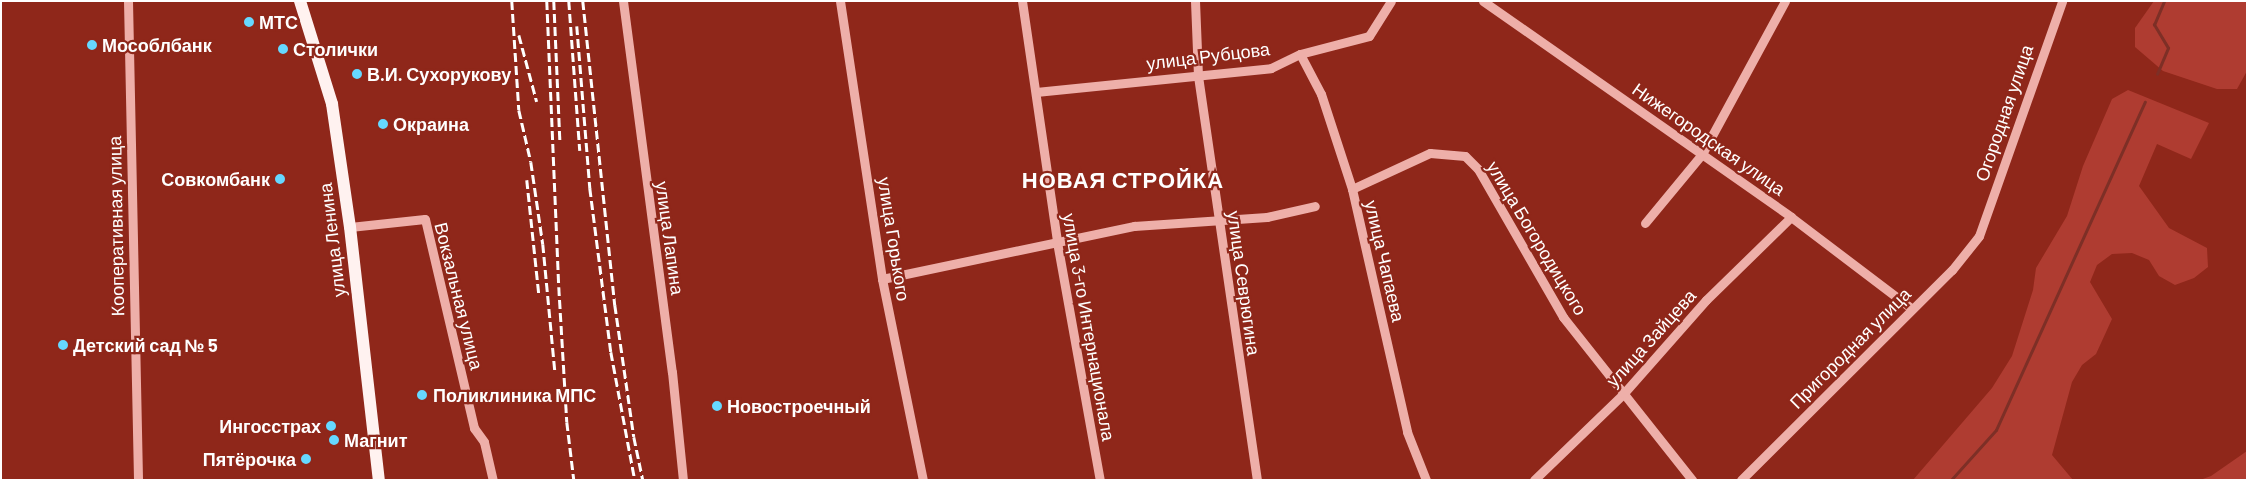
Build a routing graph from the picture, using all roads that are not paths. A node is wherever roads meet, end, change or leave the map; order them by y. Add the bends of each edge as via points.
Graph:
1 (128, 1) edge
2 (300, 1) edge
3 (623, 1) edge
4 (840, 1) edge
5 (1022, 1) edge
6 (1195, 1) edge
7 (1391, 1) edge
8 (1483, 1) edge
9 (1785, 1) edge
10 (2062, 1) edge
11 (1300, 54) junction
12 (1198, 76) junction
13 (1036, 92) junction
14 (1702, 154) junction
15 (1352, 190) junction
16 (1315, 206) dead end
17 (1792, 217) junction
18 (1219, 222) junction
19 (1645, 223) dead end
20 (350, 227) junction
21 (1979, 236) joint
22 (1057, 242) junction
23 (882, 279) junction
24 (1912, 309) junction
25 (1624, 393) junction
26 (138, 480) edge
27 (379, 480) edge
28 (493, 480) edge
29 (683, 480) edge
30 (923, 480) edge
31 (1100, 480) edge
32 (1257, 480) edge
33 (1426, 480) edge
34 (1534, 480) edge
35 (1692, 480) edge
36 (1741, 480) edge

1 - 26 street, Кооперативная улица
2 - 20 main road, улица Ленина via 332,104
3 - 29 street, улица Лапина via 672,372
4 - 23 street, улица Горького
5 - 13 street, улица 3-го Интернационала
6 - 12 street, улица Севрюгина
7 - 11 street, улица Рубцова via 1369,36
8 - 14 street, Нижегородская улица
9 - 14 street
10 - 21 street, Огородная улица
11 - 12 street, улица Рубцова via 1271,68
11 - 15 street, улица Чапаева via 1321,94
12 - 13 street, улица Рубцова
12 - 18 street, улица Севрюгина
13 - 22 street, улица 3-го Интернационала
14 - 17 street, Нижегородская улица
14 - 19 street
15 - 25 street, улица Богородицкого via 1430,153 1465,156 1478,169 1563,317
15 - 33 street, улица Чапаева via 1407,432
16 - 18 street via 1267,217
17 - 24 street, Нижегородская улица
17 - 25 street, улица Зайцева via 1706,300
18 - 22 street via 1134,226
18 - 32 street, улица Севрюгина
20 - 27 main road, улица Ленина
20 - 28 street, Вокзальная улица via 425,218 474,428 484,442
21 - 24 street, Пригородная улица via 1952,270
22 - 23 street
22 - 31 street, улица 3-го Интернационала
23 - 30 street, улица Горького
24 - 36 street, Пригородная улица
25 - 34 street, улица Зайцева
25 - 35 street, улица Богородицкого

